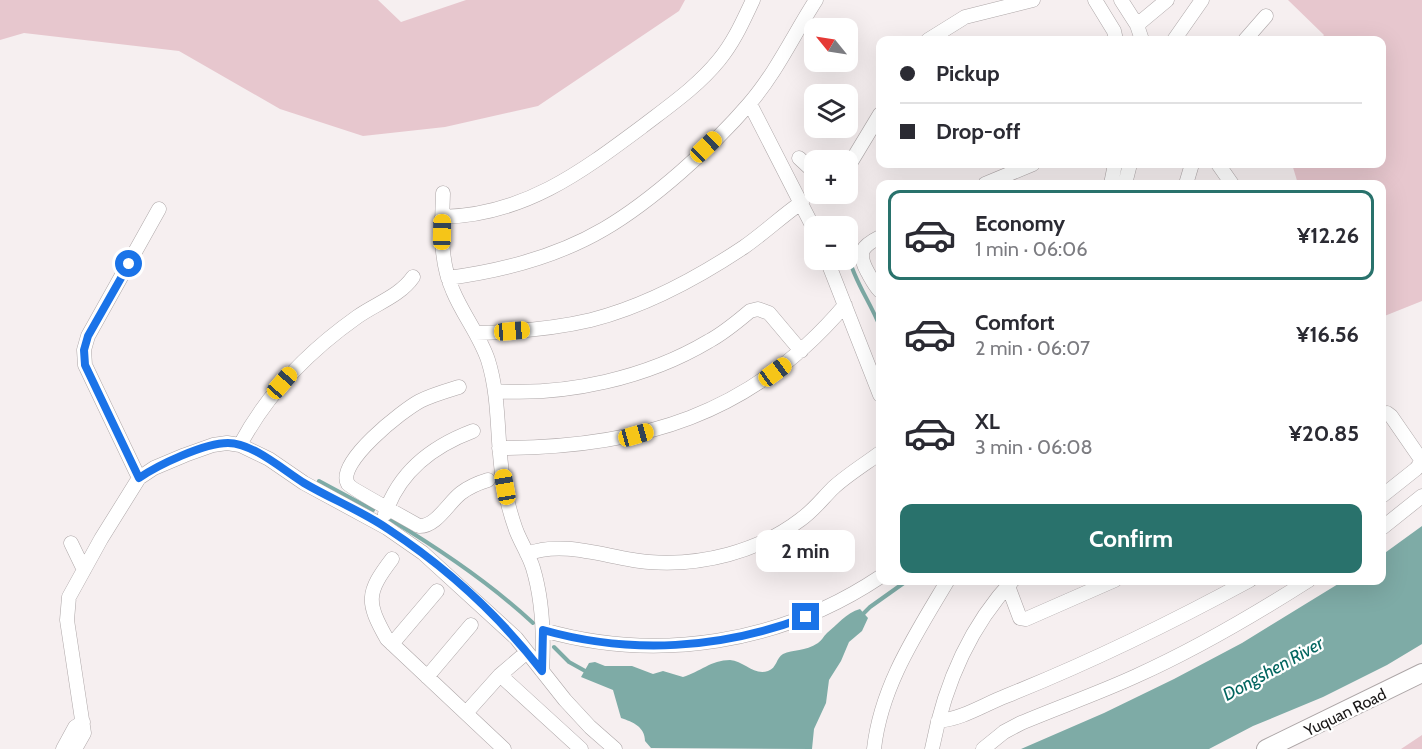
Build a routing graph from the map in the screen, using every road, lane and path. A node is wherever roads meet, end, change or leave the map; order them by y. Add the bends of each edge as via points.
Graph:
1 (753, 0) edge
2 (816, 0) edge
3 (1033, 0) edge
4 (1095, 0) edge
5 (1121, 0) edge
6 (1167, 0) edge
7 (1202, 0) edge
8 (1266, 16) dead end
9 (1137, 25) junction
10 (934, 36) edge
11 (1115, 36) edge
12 (1141, 36) edge
13 (1177, 36) edge
14 (1248, 36) edge
15 (750, 104) junction
16 (876, 121) edge
17 (858, 150) edge
18 (798, 158) dead end
19 (804, 163) edge
20 (1023, 168) edge
21 (995, 180) edge
22 (443, 193) dead end
23 (802, 202) junction
24 (159, 209) dead end
25 (808, 216) edge
26 (442, 217) junction
27 (876, 240) edge
28 (831, 270) edge
29 (413, 277) dead end
30 (448, 278) junction
31 (876, 287) edge
32 (845, 305) junction
33 (476, 333) junction
34 (801, 351) junction
35 (876, 384) edge
36 (459, 387) dead end
37 (495, 391) junction
38 (1386, 413) edge
39 (473, 431) dead end
40 (240, 445) junction
41 (499, 448) junction
42 (876, 456) edge
43 (139, 478) junction
44 (488, 480) dead end
45 (1386, 493) edge
46 (1422, 496) edge
47 (387, 506) junction
48 (381, 524) junction
49 (1386, 525) edge
50 (71, 543) dead end
51 (527, 554) junction
52 (392, 560) dead end
53 (84, 570) junction
54 (876, 579) edge
55 (945, 585) edge
56 (1009, 585) edge
57 (1011, 585) edge
58 (1104, 585) edge
59 (1240, 585) edge
60 (1301, 585) edge
61 (437, 591) dead end
62 (471, 625) dead end
63 (543, 630) junction
64 (392, 644) junction
65 (527, 652) junction
66 (542, 671) junction
67 (1422, 673) edge
68 (500, 675) junction
69 (427, 677) junction
70 (466, 713) junction
71 (938, 721) junction
72 (83, 722) junction
73 (63, 749) edge
74 (75, 749) edge
75 (504, 749) edge
76 (581, 749) edge
77 (615, 749) edge
78 (874, 749) edge
79 (932, 749) edge
80 (983, 749) edge
81 (1266, 749) edge

1 - 26 street via 729,46 708,72 593,164 514,205 475,215
2 - 15 street
3 - 10 street via 965,17
4 - 11 street
5 - 9 street
6 - 9 street
7 - 13 street
8 - 14 street
9 - 12 street
15 - 23 street
15 - 30 street via 691,162 604,229 546,254
16 - 17 street
18 - 19 street
20 - 21 street
22 - 26 street
23 - 25 street
23 - 33 street via 709,270 650,301 589,321
24 - 43 street via 88,336 84,350 85,365
26 - 30 street via 442,248
27 - 31 street via 864,247 861,255
28 - 32 street
29 - 40 street via 401,290 313,351 274,393
30 - 33 street
32 - 34 street
32 - 35 street
33 - 37 street
34 - 37 street via 769,313 758,309 686,353 631,374 549,390
34 - 41 street via 734,398 673,424 580,445
36 - 47 street via 420,401 397,416 362,450 348,470 347,483 353,489
37 - 41 street
38 - 45 street via 1420,458 1420,464
39 - 47 street via 437,447 422,459
40 - 43 street via 213,445 154,468
40 - 48 street
41 - 51 street via 507,498
42 - 51 street via 841,481 799,521 734,553 670,563 564,550
43 - 53 street
44 - 47 street via 460,493 426,526 419,526
46 - 49 street
47 - 48 street
48 - 65 street via 452,578
50 - 53 street
51 - 63 street via 538,588
52 - 64 street via 376,580 372,593 377,621
53 - 72 street via 69,597 67,614
54 - 63 street via 806,617 727,640 637,646
55 - 78 street via 892,680
56 - 71 street via 984,616 963,653
57 - 58 street via 1017,612 1026,619
59 - 71 street via 1126,645 953,720
60 - 80 street via 1177,656 1021,723
61 - 64 street
62 - 69 street
63 - 66 street
64 - 69 street
65 - 66 street
65 - 68 street
66 - 77 street
67 - 81 street, Yuquan Road
68 - 70 street
68 - 76 street
69 - 70 street
70 - 75 street
71 - 79 street
72 - 73 street via 75,727
72 - 74 street via 84,733

